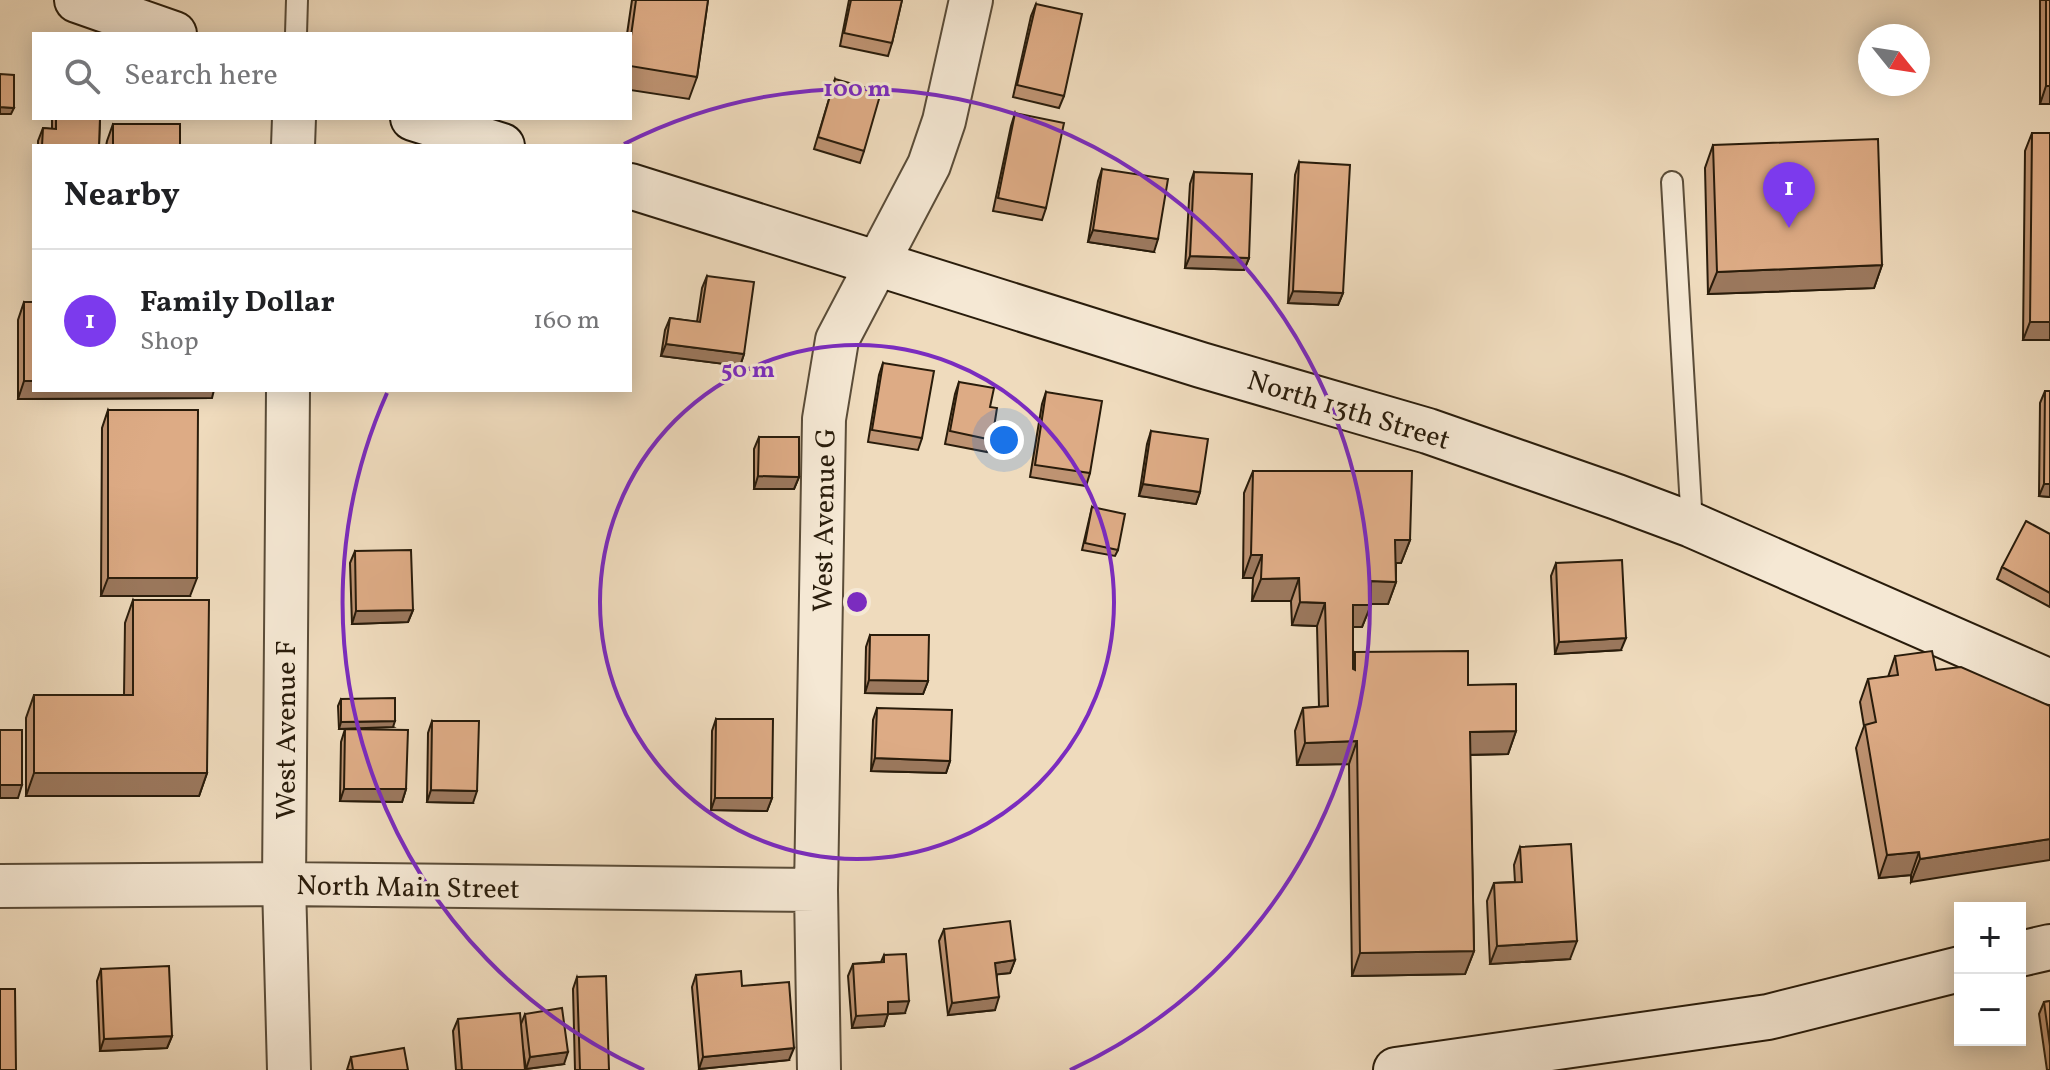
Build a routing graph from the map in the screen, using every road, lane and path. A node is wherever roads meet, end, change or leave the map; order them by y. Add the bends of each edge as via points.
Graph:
1 (77, 0) edge
2 (297, 0) edge
3 (971, 0) edge
4 (168, 32) edge
5 (296, 32) edge
6 (294, 120) edge
7 (419, 120) edge
8 (293, 144) edge
9 (496, 144) edge
10 (1672, 182) dead end
11 (632, 187) edge
12 (877, 264) junction
13 (288, 392) edge
14 (1692, 525) junction
15 (2050, 682) edge
16 (284, 884) junction
17 (0, 886) edge
18 (816, 890) junction
19 (2050, 947) edge
20 (2026, 953) edge
21 (1954, 970) edge
22 (289, 1070) edge
23 (819, 1070) edge
24 (1396, 1070) edge

1 - 4 street
2 - 5 lane
3 - 12 street, West Avenue G via 929,165
6 - 8 street
7 - 9 street
10 - 14 lane
11 - 12 street, North 13th Street
12 - 14 street, North 13th Street via 1428,431
12 - 18 street, West Avenue G via 837,340 824,419
13 - 16 street, West Avenue F
14 - 15 street, North 13th Street
16 - 17 street, North Main Street
16 - 18 street, North Main Street
16 - 22 street, West Avenue F
18 - 23 street, West Avenue G
19 - 20 street
21 - 24 street via 1768,1017

